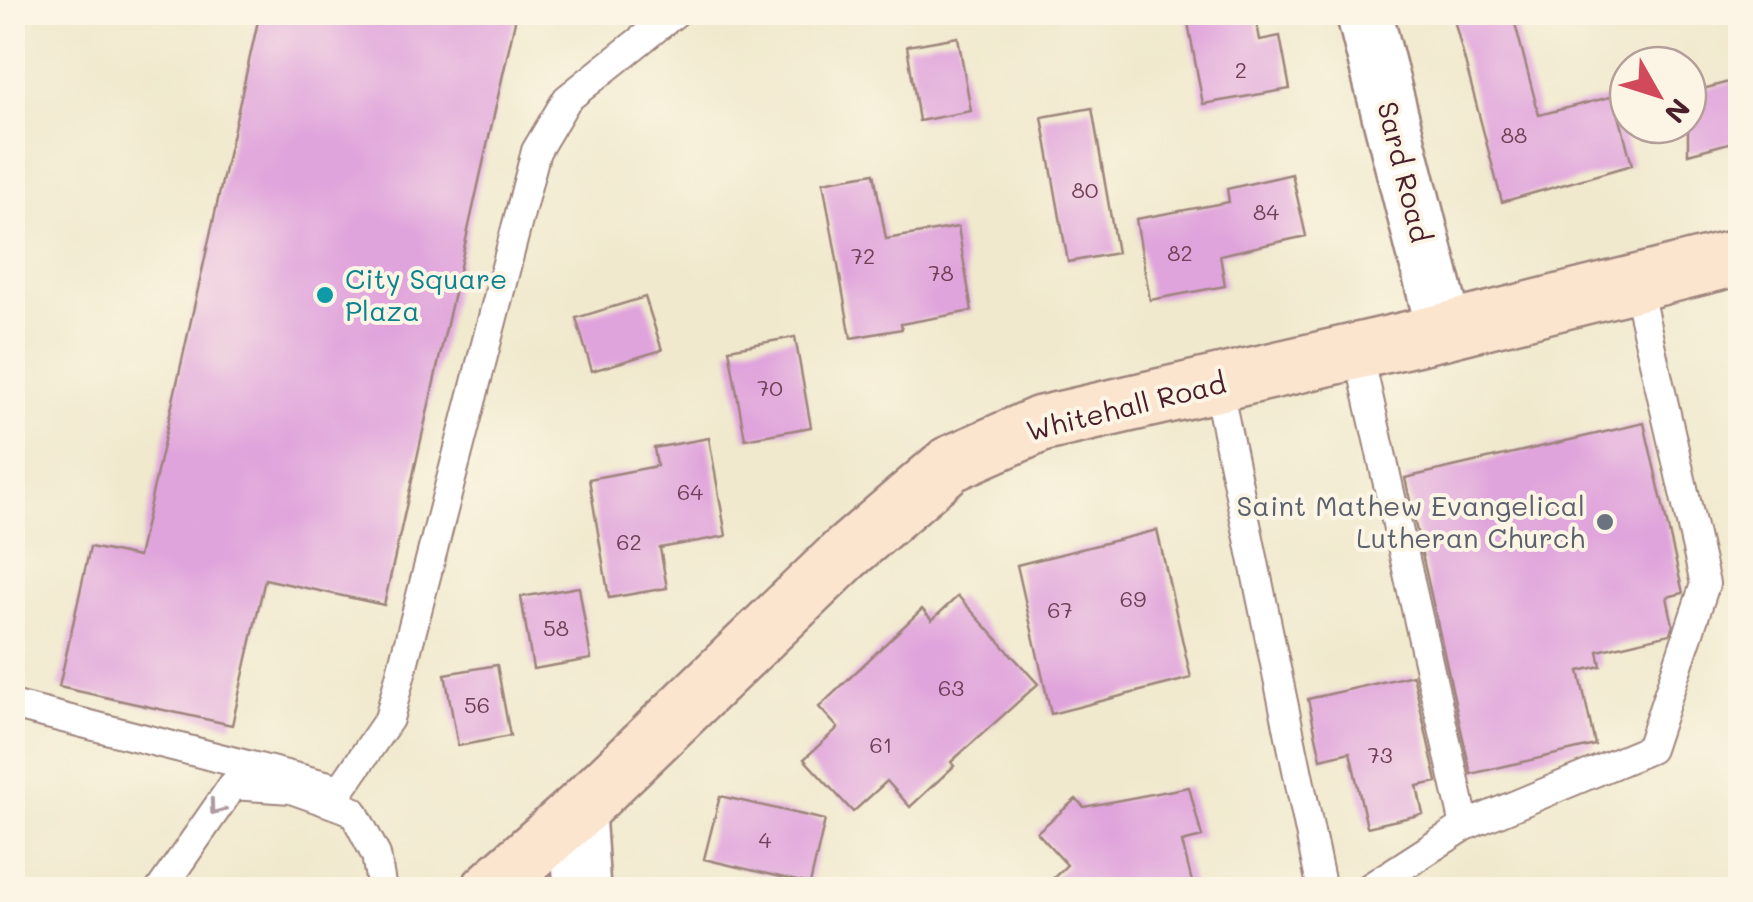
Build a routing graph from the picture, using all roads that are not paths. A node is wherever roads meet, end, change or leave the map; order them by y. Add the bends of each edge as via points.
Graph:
1 (676, 12) edge
2 (1364, 12) edge
3 (1740, 257) edge
4 (1636, 284) junction
5 (1444, 331) junction
6 (1358, 351) junction
7 (1216, 384) junction
8 (12, 705) edge
9 (293, 783) junction
10 (576, 812) junction
11 (1465, 826) junction
12 (160, 890) edge
13 (382, 890) edge
14 (489, 890) edge
15 (582, 890) edge
16 (1322, 890) edge
17 (1366, 890) edge

1 - 9 lane via 567,99 536,151 389,719 341,789
2 - 5 street, Sard Road
3 - 4 street, Whitehall Road
4 - 5 street, Whitehall Road
4 - 11 lane via 1705,584 1650,749
5 - 6 street, Whitehall Road
6 - 7 street, Whitehall Road
6 - 11 lane
7 - 10 street, Whitehall Road via 1041,424 950,464 844,555
7 - 16 lane
8 - 9 lane
9 -> 12 lane via 233,784
9 - 13 lane via 353,811 376,855
10 - 14 street, Whitehall Road
10 - 15 street
11 - 17 lane

